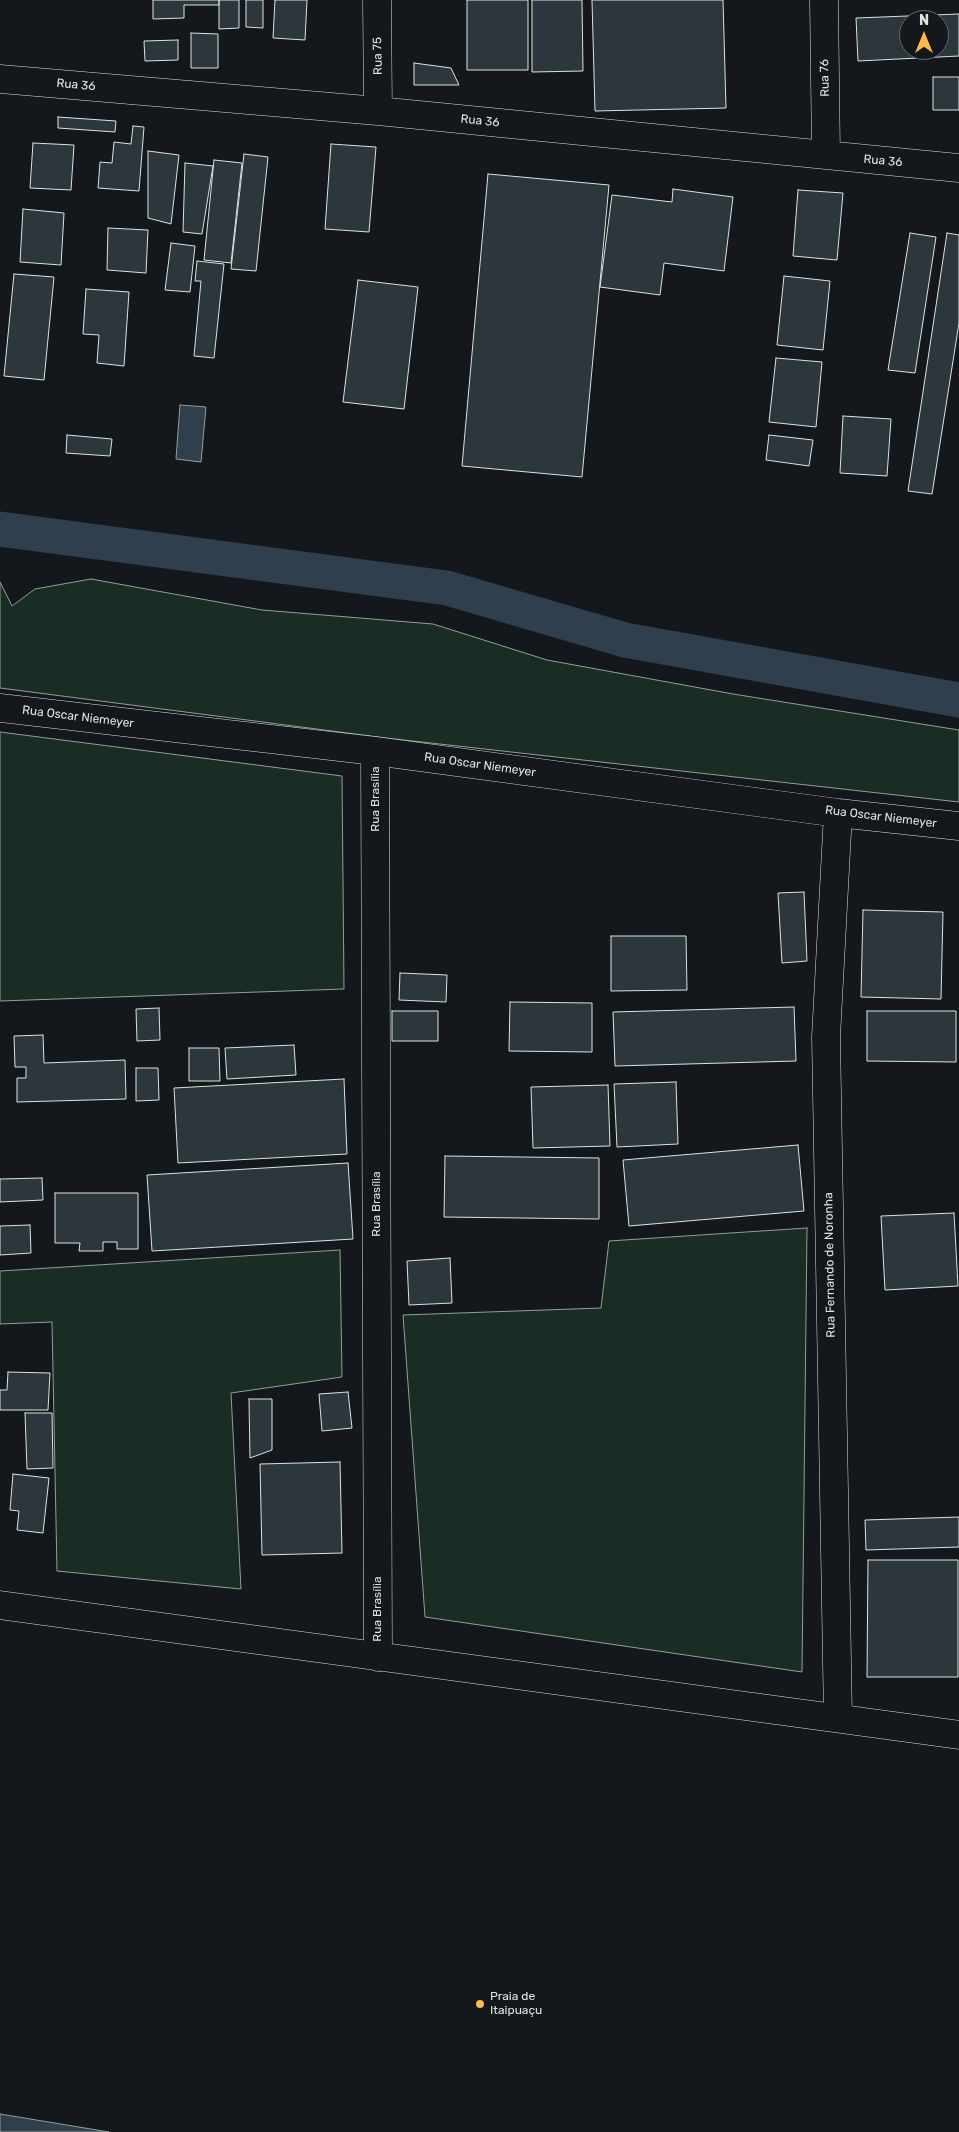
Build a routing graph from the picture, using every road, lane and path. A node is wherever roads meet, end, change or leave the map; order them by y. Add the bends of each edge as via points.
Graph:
1 (377, 0) edge
2 (824, 0) edge
3 (0, 79) edge
4 (378, 112) junction
5 (826, 155) junction
6 (959, 168) edge
7 (0, 708) edge
8 (375, 751) junction
9 (838, 812) junction
10 (959, 826) edge
11 (0, 1605) edge
12 (378, 1657) junction
13 (838, 1718) junction
14 (959, 1735) edge

1 - 4 street, Rua 75
2 - 5 street, Rua 76
3 - 4 street, Rua 36
4 - 5 street, Rua 36
5 - 6 street, Rua 36
7 - 8 street, Rua Oscar Niemeyer
8 - 9 street, Rua Oscar Niemeyer
8 - 12 street, Rua Brasília
9 - 10 street, Rua Oscar Niemeyer
9 - 13 street, Rua Fernando de Noronha via 826,1037
11 - 12 street
12 - 13 street
13 - 14 street

